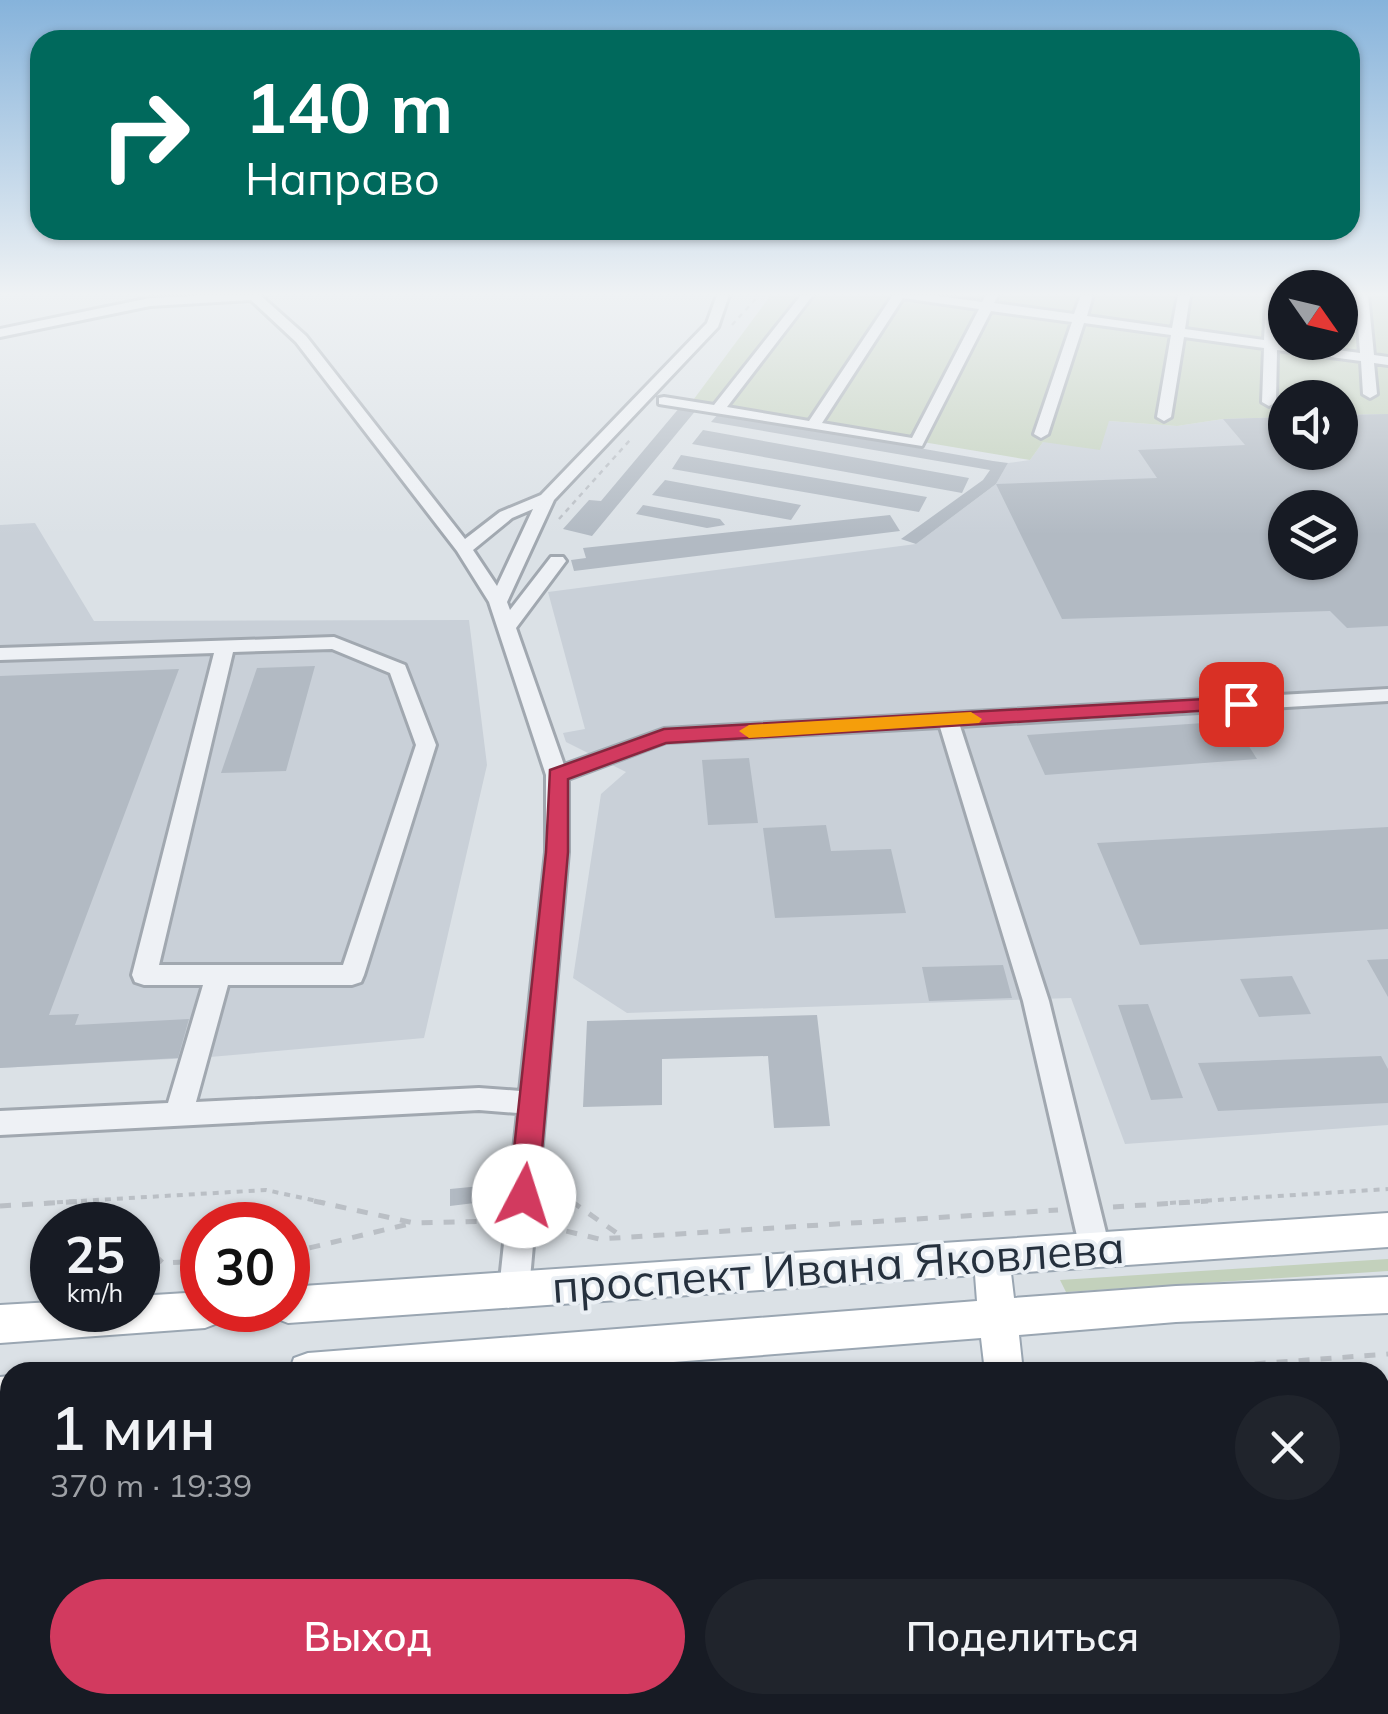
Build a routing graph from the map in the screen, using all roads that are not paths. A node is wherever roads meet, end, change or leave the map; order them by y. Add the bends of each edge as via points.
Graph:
1 (328, 375) edge
2 (663, 375) edge
3 (745, 375) edge
4 (848, 375) edge
5 (951, 375) edge
6 (1060, 375) edge
7 (1171, 375) edge
8 (1369, 375) edge
9 (1370, 394) dead end
10 (664, 401) road end
11 (718, 410) junction
12 (1164, 417) dead end
13 (814, 426) junction
14 (1040, 434) dead end
15 (546, 498) junction
16 (464, 549) junction
17 (556, 561) dead end
18 (498, 602) junction
19 (509, 626) junction
20 (224, 647) junction
21 (0, 654) edge
22 (1388, 696) edge
23 (948, 720) junction
24 (557, 775) junction
25 (218, 975) junction
26 (532, 1103) junction
27 (178, 1116) junction
28 (0, 1123) edge
29 (1388, 1230) edge
30 (1095, 1249) junction
31 (991, 1256) junction
32 (514, 1290) junction
33 (1388, 1295) edge
34 (310, 1303) edge
35 (180, 1312) edge
36 (1000, 1318) junction
37 (0, 1324) edge
38 (436, 1362) edge
39 (1003, 1362) edge

1 - 16 street
2 - 15 street
3 - 11 street
4 - 13 street
5 - 13 street via 917,443
6 - 14 street
7 - 12 street
8 - 9 street
10 - 11 street
11 - 13 street
15 - 16 street via 506,515
15 - 18 street
16 - 18 street
17 - 19 street
18 - 19 street
19 - 24 street
20 - 21 street
20 - 25 street via 144,975
20 - 25 street via 334,643 398,669 426,745 352,976
22 - 23 street
23 - 24 street via 664,736
23 - 30 street via 1036,1002
24 - 26 street via 557,852
25 - 27 street
26 - 27 street via 479,1099
26 - 32 street
27 - 28 street
29 - 30 main road, проспект Ивана Яковлева
30 - 31 main road, проспект Ивана Яковлева
31 - 32 main road, проспект Ивана Яковлева
31 - 36 main road
32 - 34 main road, проспект Ивана Яковлева
33 - 36 main road, проспект Ивана Яковлева
35 - 37 main road
36 - 38 main road, проспект Ивана Яковлева
36 - 39 main road

